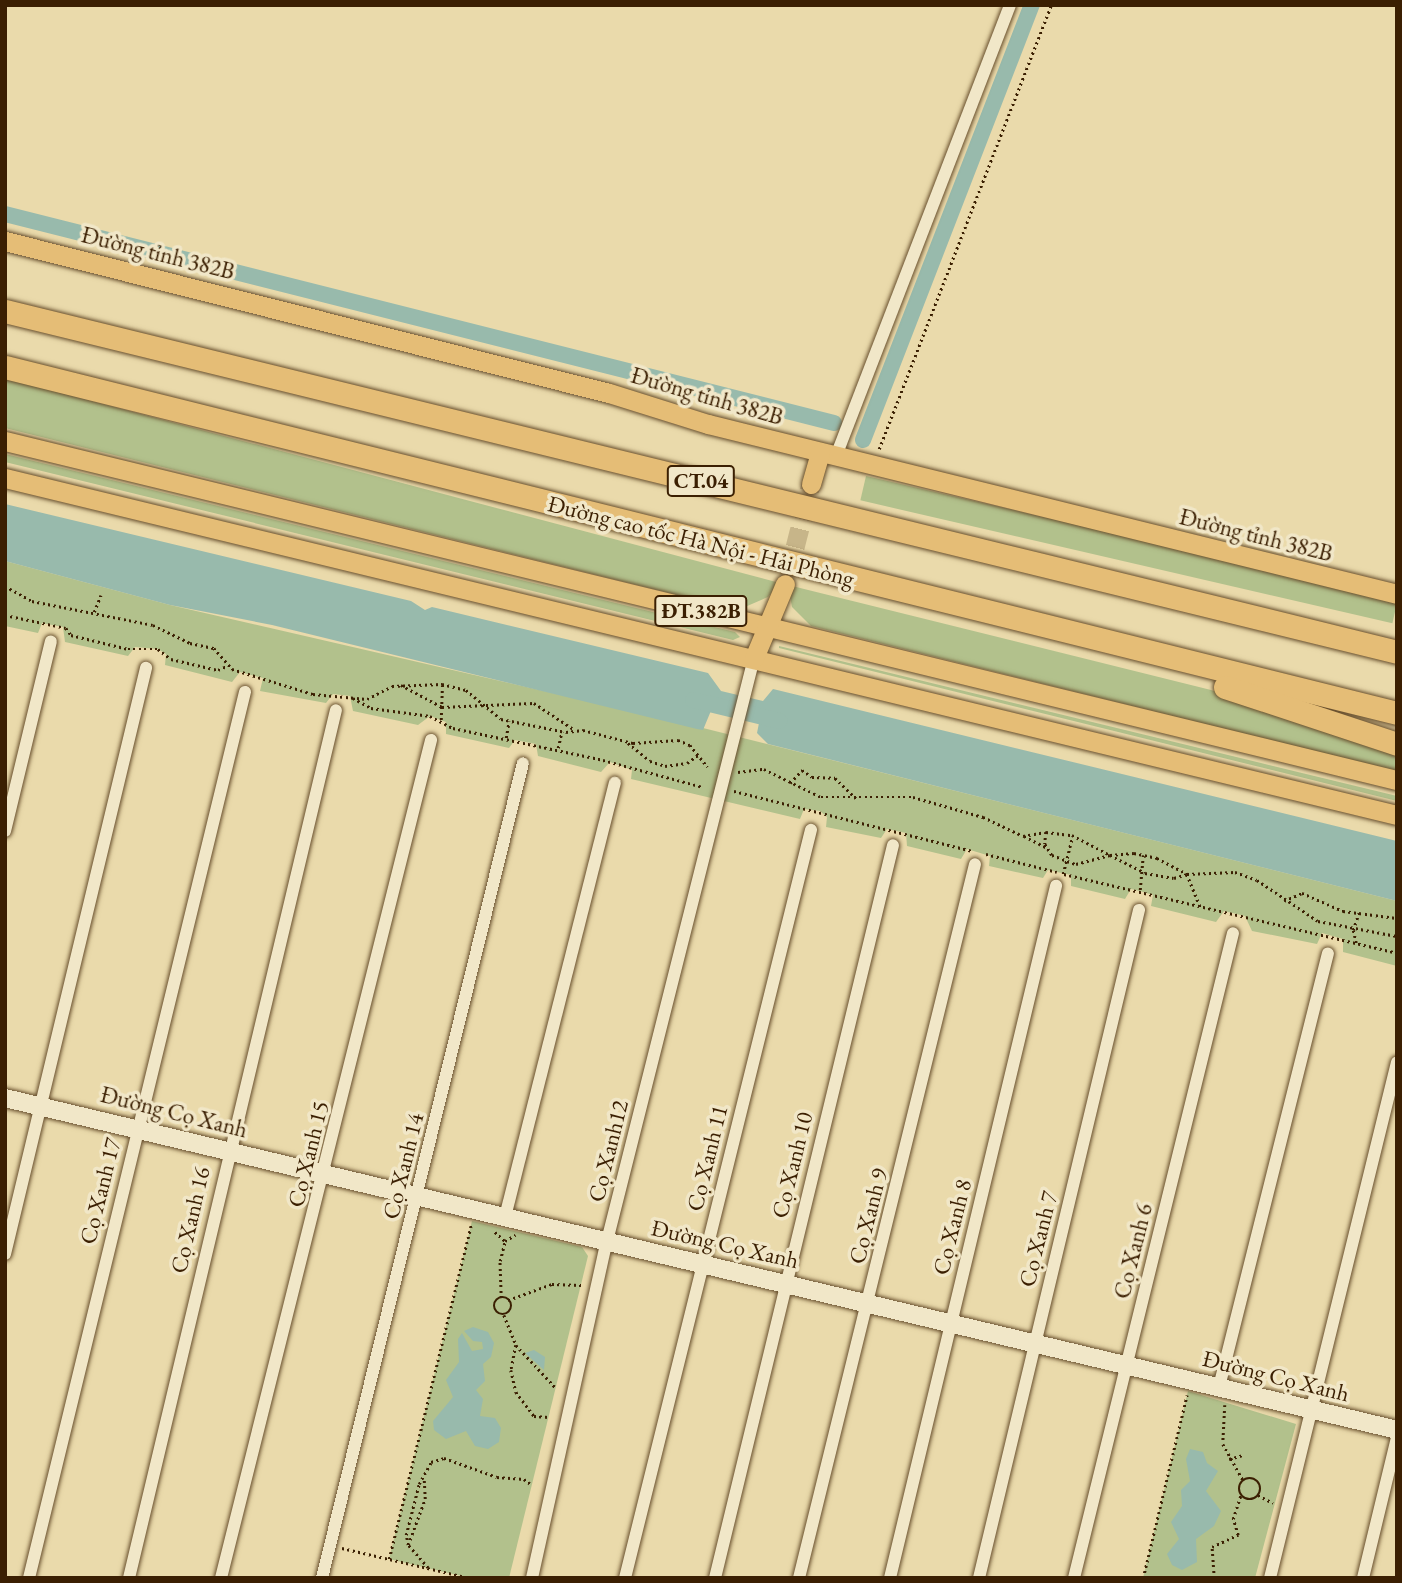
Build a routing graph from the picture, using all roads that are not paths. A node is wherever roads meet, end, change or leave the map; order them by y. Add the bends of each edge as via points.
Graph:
1 (1010, 5) edge
2 (5, 241) edge
3 (5, 309) edge
4 (5, 367) edge
5 (54, 379) junction
6 (5, 441) edge
7 (828, 454) junction
8 (5, 478) edge
9 (811, 484) tunnel mouth
10 (785, 584) tunnel mouth
11 (1397, 594) edge
12 (770, 628) junction
13 (1397, 640) edge
14 (51, 641) dead end
15 (1397, 652) edge
16 (754, 658) junction
17 (146, 668) dead end
18 (245, 692) dead end
19 (336, 710) dead end
20 (1397, 713) edge
21 (431, 740) dead end
22 (1397, 744) edge
23 (523, 763) dead end
24 (1397, 780) edge
25 (615, 783) dead end
26 (1397, 815) edge
27 (811, 830) dead end
28 (5, 831) edge
29 (893, 845) dead end
30 (975, 864) dead end
31 (1056, 886) dead end
32 (1139, 910) dead end
33 (1233, 933) dead end
34 (1328, 954) dead end
35 (1397, 1062) edge
36 (5, 1098) edge
37 (42, 1107) junction
38 (137, 1127) junction
39 (228, 1150) junction
40 (324, 1176) junction
41 (417, 1196) junction
42 (500, 1222) junction
43 (607, 1241) junction
44 (5, 1254) edge
45 (702, 1264) junction
46 (785, 1284) junction
47 (868, 1304) junction
48 (950, 1323) junction
49 (1035, 1342) junction
50 (1126, 1365) junction
51 (1222, 1394) junction
52 (1311, 1410) junction
53 (1397, 1430) edge
54 (1397, 1437) edge
55 (29, 1578) edge
56 (128, 1578) edge
57 (221, 1578) edge
58 (322, 1578) edge
59 (532, 1578) edge
60 (625, 1578) edge
61 (715, 1578) edge
62 (799, 1578) edge
63 (890, 1578) edge
64 (979, 1578) edge
65 (1074, 1578) edge
66 (1270, 1578) edge
67 (1363, 1578) edge

1 - 7 street
2 - 7 main road, Đường tỉnh 382B
3 - 13 highway via 729,474
3 - 15 highway, CT.04
4 - 5 highway, Đường cao tốc Hà Nội - Hải Phòng / CT.04
5 - 20 highway, Đường cao tốc Hà Nội - Hải Phòng / CT.04
5 - 22 highway via 664,547 1250,693
6 - 12 main road, ĐT.382B
7 - 9 main road
7 - 11 main road, Đường tỉnh 382B
8 - 16 main road, ĐT.382B
10 - 12 main road
12 - 16 main road
12 - 24 main road, ĐT.382B
14 - 28 street
16 - 26 main road, ĐT.382B
16 - 43 street, Cọ Xanh12
17 - 37 street
18 - 38 street, Cọ Xanh 17
19 - 39 street, Cọ Xanh 16
21 - 40 street, Cọ Xanh 15
23 - 41 street, Cọ Xanh 14
25 - 42 street
27 - 45 street, Cọ Xanh 11
29 - 46 street, Cọ Xanh 10
30 - 47 street, Cọ Xanh 9
31 - 48 street, Cọ Xanh 8
32 - 49 street, Cọ Xanh 7
33 - 50 street, Cọ Xanh 6
34 - 51 street
35 - 52 street
36 - 37 street, Đường Cọ Xanh
37 - 38 street, Đường Cọ Xanh
37 - 44 street
38 - 39 street, Đường Cọ Xanh
38 - 55 street, Cọ Xanh 17
39 - 40 street, Đường Cọ Xanh
39 - 56 street, Cọ Xanh 16
40 - 41 street, Đường Cọ Xanh
40 - 57 street, Cọ Xanh 15
41 - 42 street, Đường Cọ Xanh
41 - 58 street, Cọ Xanh 14
42 - 43 street, Đường Cọ Xanh
43 - 45 street, Đường Cọ Xanh
43 - 59 street, Cọ Xanh12
45 - 46 street, Đường Cọ Xanh
45 - 60 street, Cọ Xanh 11
46 - 47 street, Đường Cọ Xanh
46 - 61 street, Cọ Xanh 10
47 - 48 street, Đường Cọ Xanh
47 - 62 street, Cọ Xanh 9
48 - 49 street, Đường Cọ Xanh
48 - 63 street, Cọ Xanh 8
49 - 50 street, Đường Cọ Xanh
49 - 64 street, Cọ Xanh 7
50 - 51 street, Đường Cọ Xanh
50 - 65 street, Cọ Xanh 6
51 - 52 street, Đường Cọ Xanh
52 - 53 street, Đường Cọ Xanh
52 - 66 street
54 - 67 street

